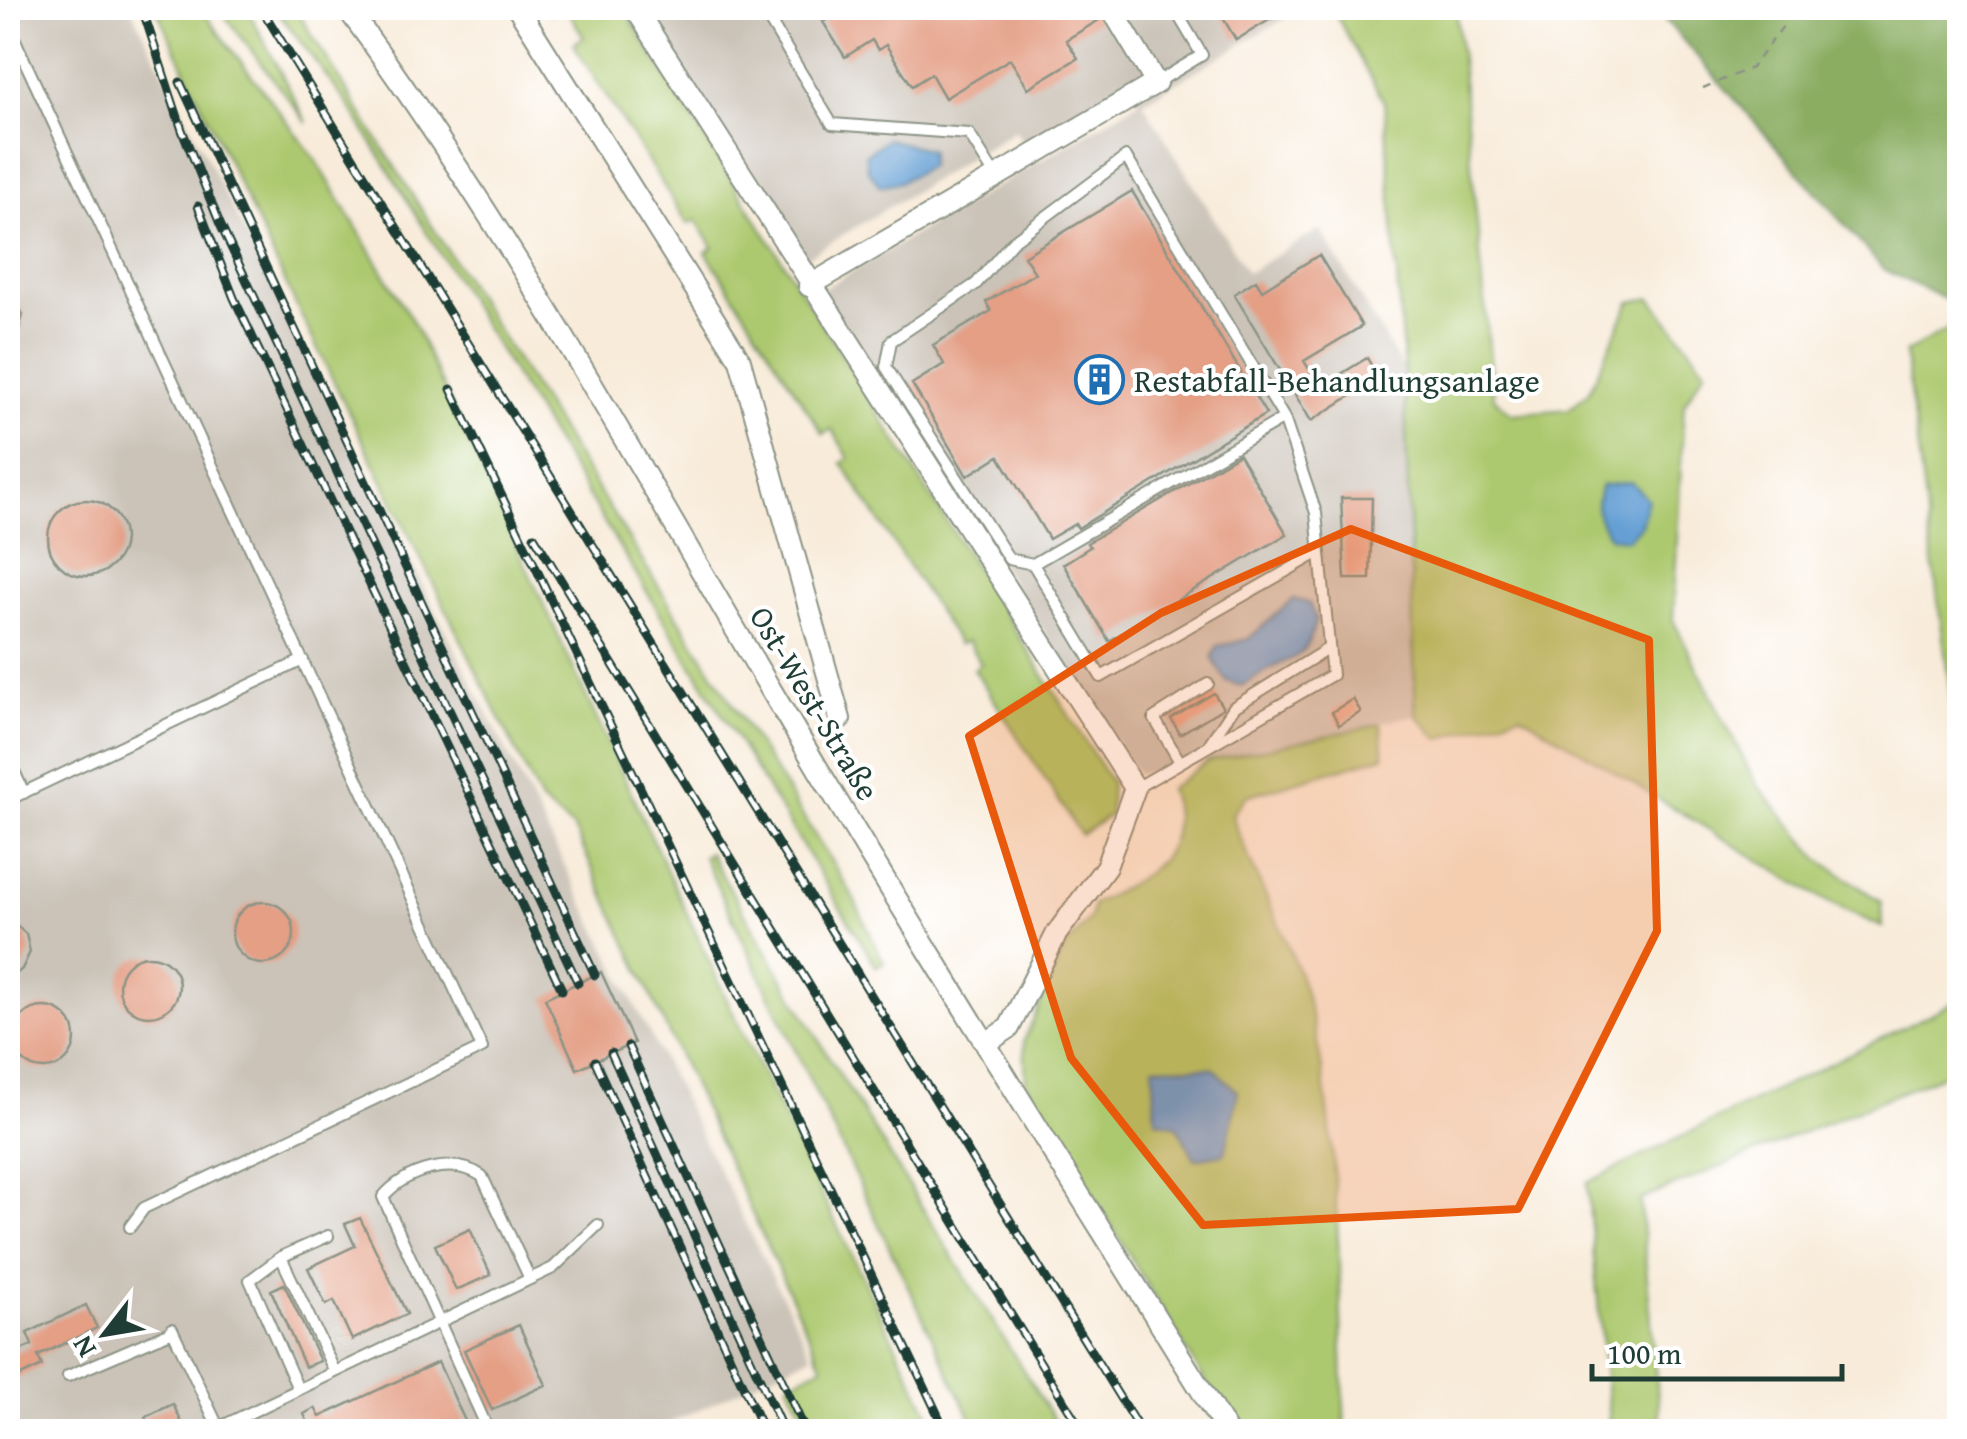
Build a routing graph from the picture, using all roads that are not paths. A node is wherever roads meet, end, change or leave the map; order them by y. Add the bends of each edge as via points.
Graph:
1 (349, 8) edge
2 (518, 8) edge
3 (634, 8) edge
4 (762, 8) edge
5 (1111, 8) edge
6 (1174, 8) edge
7 (8, 25) edge
8 (1156, 83) junction
9 (996, 176) junction
10 (809, 286) junction
11 (1284, 418) junction
12 (1318, 553) junction
13 (1033, 564) junction
14 (1329, 648) junction
15 (303, 660) junction
16 (1208, 684) dead end
17 (840, 719) dead end
18 (1208, 746) junction
19 (8, 758) edge
20 (1180, 762) junction
21 (1135, 788) junction
22 (24, 793) junction
23 (8, 800) edge
24 (986, 1042) junction
25 (598, 1225) dead end
26 (130, 1228) dead end
27 (328, 1236) dead end
28 (282, 1257) junction
29 (530, 1279) junction
30 (438, 1322) junction
31 (336, 1372) junction
32 (68, 1376) dead end
33 (298, 1389) junction
34 (219, 1430) edge
35 (489, 1432) edge
36 (1227, 1432) edge

1 - 24 street, Ost-West-Straße via 547,305
2 - 17 street via 740,360
3 - 10 street
4 - 9 lane via 832,124 969,134
5 - 8 street
6 - 8 lane via 1202,55
7 - 15 lane
8 - 9 street
9 - 10 street
10 - 21 street
11 - 12 lane via 1316,513
11 - 13 lane
11 - 13 lane via 1126,157 1012,242 976,284 891,341 886,367 1009,558
12 - 13 lane via 1100,677
12 - 14 lane
14 - 18 lane via 1234,707
14 - 18 lane via 1332,675
15 - 22 lane
15 - 26 lane via 482,1048 144,1208
16 - 20 lane via 1154,718
18 - 20 lane
19 - 22 lane
20 - 21 lane
21 - 24 street via 1106,868 1058,933 1009,1028
22 - 23 lane
24 - 36 street, Ost-West-Straße
25 - 29 lane via 553,1268
27 - 28 lane
28 - 31 lane
28 - 33 lane via 250,1280
29 - 30 lane
29 - 30 lane via 482,1176 455,1164 422,1174 390,1189 384,1207
30 - 31 lane
30 - 35 lane
31 - 33 lane
32 - 34 lane via 173,1329
33 - 34 lane

